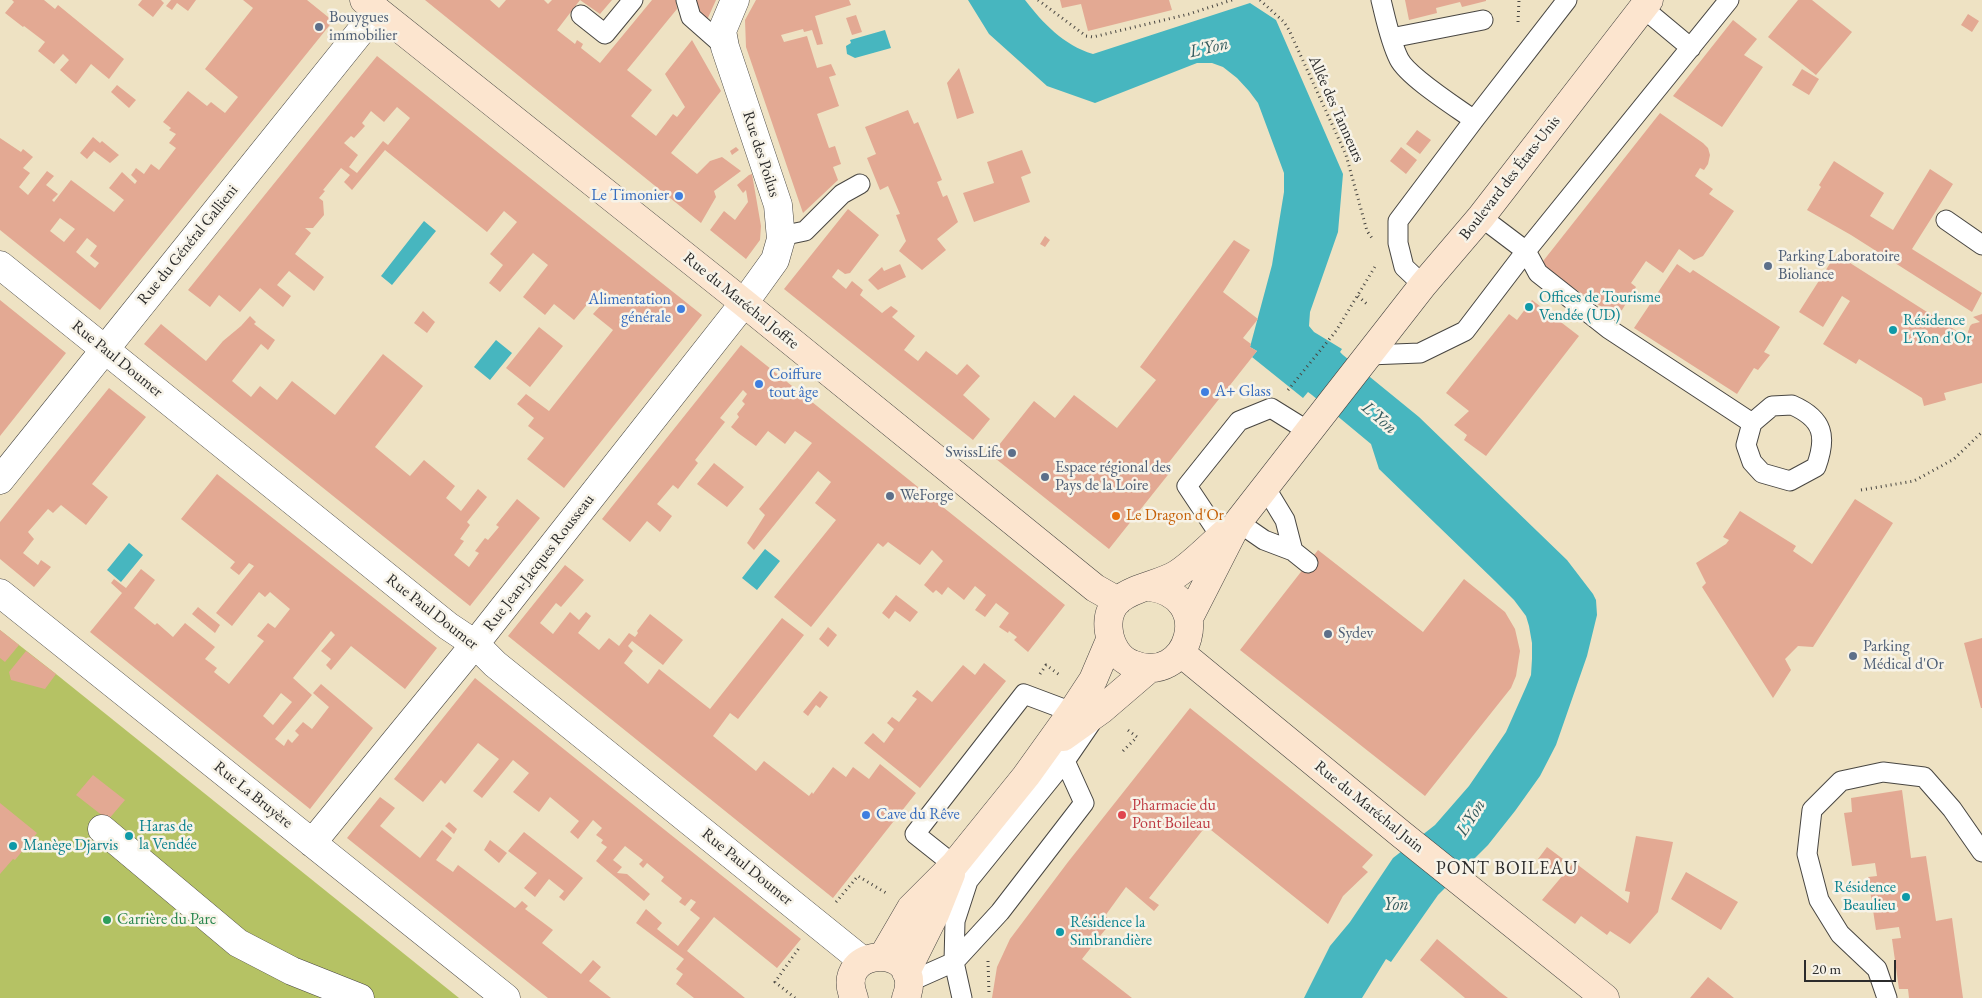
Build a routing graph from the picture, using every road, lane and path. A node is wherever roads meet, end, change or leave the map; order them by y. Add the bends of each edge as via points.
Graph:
1 (633, 0) edge
2 (686, 0) edge
3 (735, 0) edge
4 (1038, 0) edge
5 (1232, 0) edge
6 (1260, 0) edge
7 (1381, 0) edge
8 (1567, 0) edge
9 (1729, 0) edge
10 (1642, 3) edge
11 (370, 6) edge
12 (580, 15) dead end
13 (1483, 20) dead end
14 (1391, 38) junction
15 (725, 47) junction
16 (1691, 48) junction
17 (1474, 120) junction
18 (860, 184) dead end
19 (1481, 217) junction
20 (1946, 220) dead end
21 (781, 236) junction
22 (1374, 239) dead end
23 (1982, 245) edge
24 (1526, 251) junction
25 (1375, 258) dead end
26 (0, 265) edge
27 (1423, 285) junction
28 (744, 303) junction
29 (104, 349) junction
30 (1369, 355) junction
31 (1287, 391) dead end
32 (1752, 423) junction
33 (1314, 424) junction
34 (1982, 432) edge
35 (0, 480) edge
36 (1265, 487) junction
37 (1861, 490) dead end
38 (1229, 529) junction
39 (1293, 551) junction
40 (1308, 563) dead end
41 (1150, 587) junction
42 (0, 592) edge
43 (1118, 601) junction
44 (1189, 618) junction
45 (1110, 640) junction
46 (475, 644) junction
47 (1181, 653) junction
48 (1150, 668) junction
49 (1101, 710) junction
50 (1070, 722) junction
51 (1065, 760) junction
52 (102, 829) dead end
53 (312, 843) junction
54 (1982, 852) edge
55 (954, 866) junction
56 (817, 924) junction
57 (873, 959) junction
58 (986, 959) dead end
59 (954, 962) junction
60 (909, 988) edge
61 (850, 996) edge
62 (360, 998) edge
63 (506, 998) edge
64 (795, 998) edge
65 (962, 998) edge
66 (989, 998) edge
67 (1604, 998) edge
68 (1887, 998) edge

1 - 12 lane via 605,34
2 - 15 lane via 691,17
3 - 15 street, Rue des Poilus via 722,31
4 - 5 path via 1086,36 1093,37
6 - 22 path, Allée des Tanneurs via 1289,30 1346,155 1367,231
7 - 14 lane
8 - 17 lane
9 - 16 lane
10 - 16 lane
10 - 19 main road, Boulevard des États-Unis
11 - 28 main road, Rue du Maréchal Joffre
11 - 29 street, Rue du Général Gallieni
13 - 14 lane
14 - 17 lane via 1400,61 1424,84
15 - 21 street, Rue des Poilus via 778,205
16 - 24 lane
17 - 27 lane via 1398,220 1398,243 1404,267
18 - 21 lane via 842,194 805,231
19 - 24 lane
19 - 27 main road, Boulevard des États-Unis
20 - 23 lane
21 - 28 street, Rue des Poilus via 775,260
24 - 30 lane via 1465,331 1420,353
24 - 32 lane via 1538,273 1604,325
25 - 31 path via 1376,267 1336,331
26 - 29 street, Rue Paul Doumer
27 - 30 main road, Boulevard des États-Unis
28 - 43 main road, Rue du Maréchal Joffre via 1095,588
28 - 46 street, Rue Jean-Jacques Rousseau
29 - 35 street, Rue du Général Gallieni
29 - 46 street, Rue Paul Doumer via 448,626
30 - 33 main road, Boulevard des États-Unis
32 - 32 lane via 1746,445 1752,462 1762,473 1790,481 1816,467 1822,450 1821,429 1807,411 1792,405 1772,406
33 - 36 main road
33 - 38 lane via 1272,408 1239,421 1187,486
34 - 37 path via 1954,460 1914,481
36 - 38 main road
36 - 39 lane via 1285,520
38 - 39 lane
38 - 41 main road via 1177,574
38 - 44 main road
39 - 40 lane
41 - 43 main road via 1133,590
41 - 44 main road via 1175,596
42 - 53 street, Rue La Bruyère
43 - 45 main road via 1109,620
44 - 47 main road via 1190,632
45 - 48 main road via 1122,658 1135,666
45 - 50 main road via 1094,680
46 - 53 street, Rue Jean-Jacques Rousseau
46 - 56 street, Rue Paul Doumer via 495,664
47 - 48 main road via 1170,662
47 - 67 main road, Rue du Maréchal Juin
48 - 49 main road
49 - 50 main road
49 - 51 lane
50 - 51 lane
50 - 55 main road
50 - 55 lane via 1024,694 915,834
51 - 59 lane via 968,881 955,921
51 - 59 lane via 1084,803 1000,912
52 - 62 street via 238,943 292,971
53 - 63 street, Rue La Bruyère
54 - 68 lane via 1952,809 1924,777 1883,772 1841,781 1812,810 1807,854 1819,900 1840,934 1877,969
55 - 57 main road via 911,908
55 - 60 main road
56 - 57 street, Rue Paul Doumer
56 - 64 path via 775,982
57 - 60 main road via 897,961
57 - 61 main road via 854,971
58 - 66 path via 990,962
59 - 60 lane
59 - 65 lane

